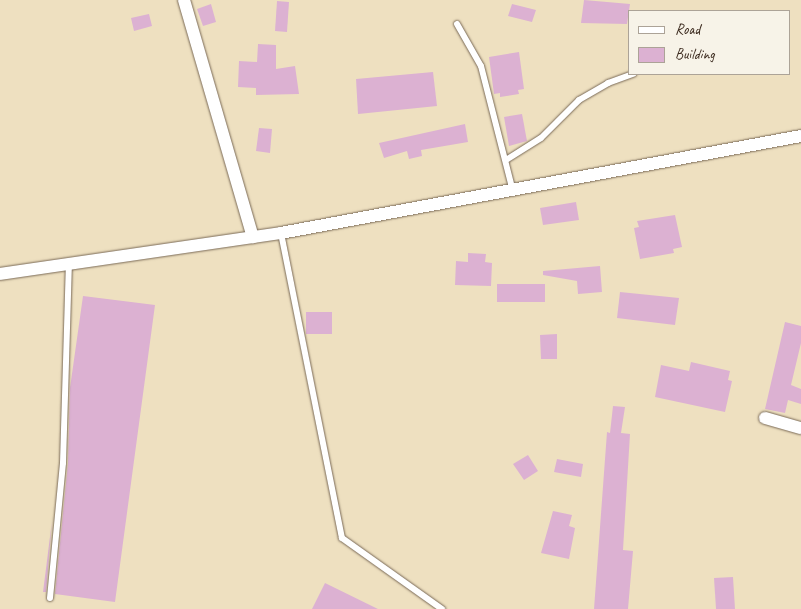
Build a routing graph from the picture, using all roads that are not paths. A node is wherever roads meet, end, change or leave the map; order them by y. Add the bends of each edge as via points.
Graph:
1 (184, 0) edge
2 (457, 24) dead end
3 (630, 75) edge
4 (801, 136) edge
5 (506, 160) junction
6 (512, 188) junction
7 (281, 233) junction
8 (253, 237) junction
9 (69, 263) junction
10 (0, 274) edge
11 (765, 418) dead end
12 (801, 428) edge
13 (50, 598) dead end
14 (442, 609) edge

1 - 8 street
2 - 5 lane via 481,66
3 - 5 lane via 608,83 579,100 542,138
4 - 6 street
5 - 6 lane
6 - 7 street
7 - 8 street
7 - 14 lane via 342,538
8 - 9 street
9 - 10 street
9 - 13 lane via 63,463
11 - 12 street

